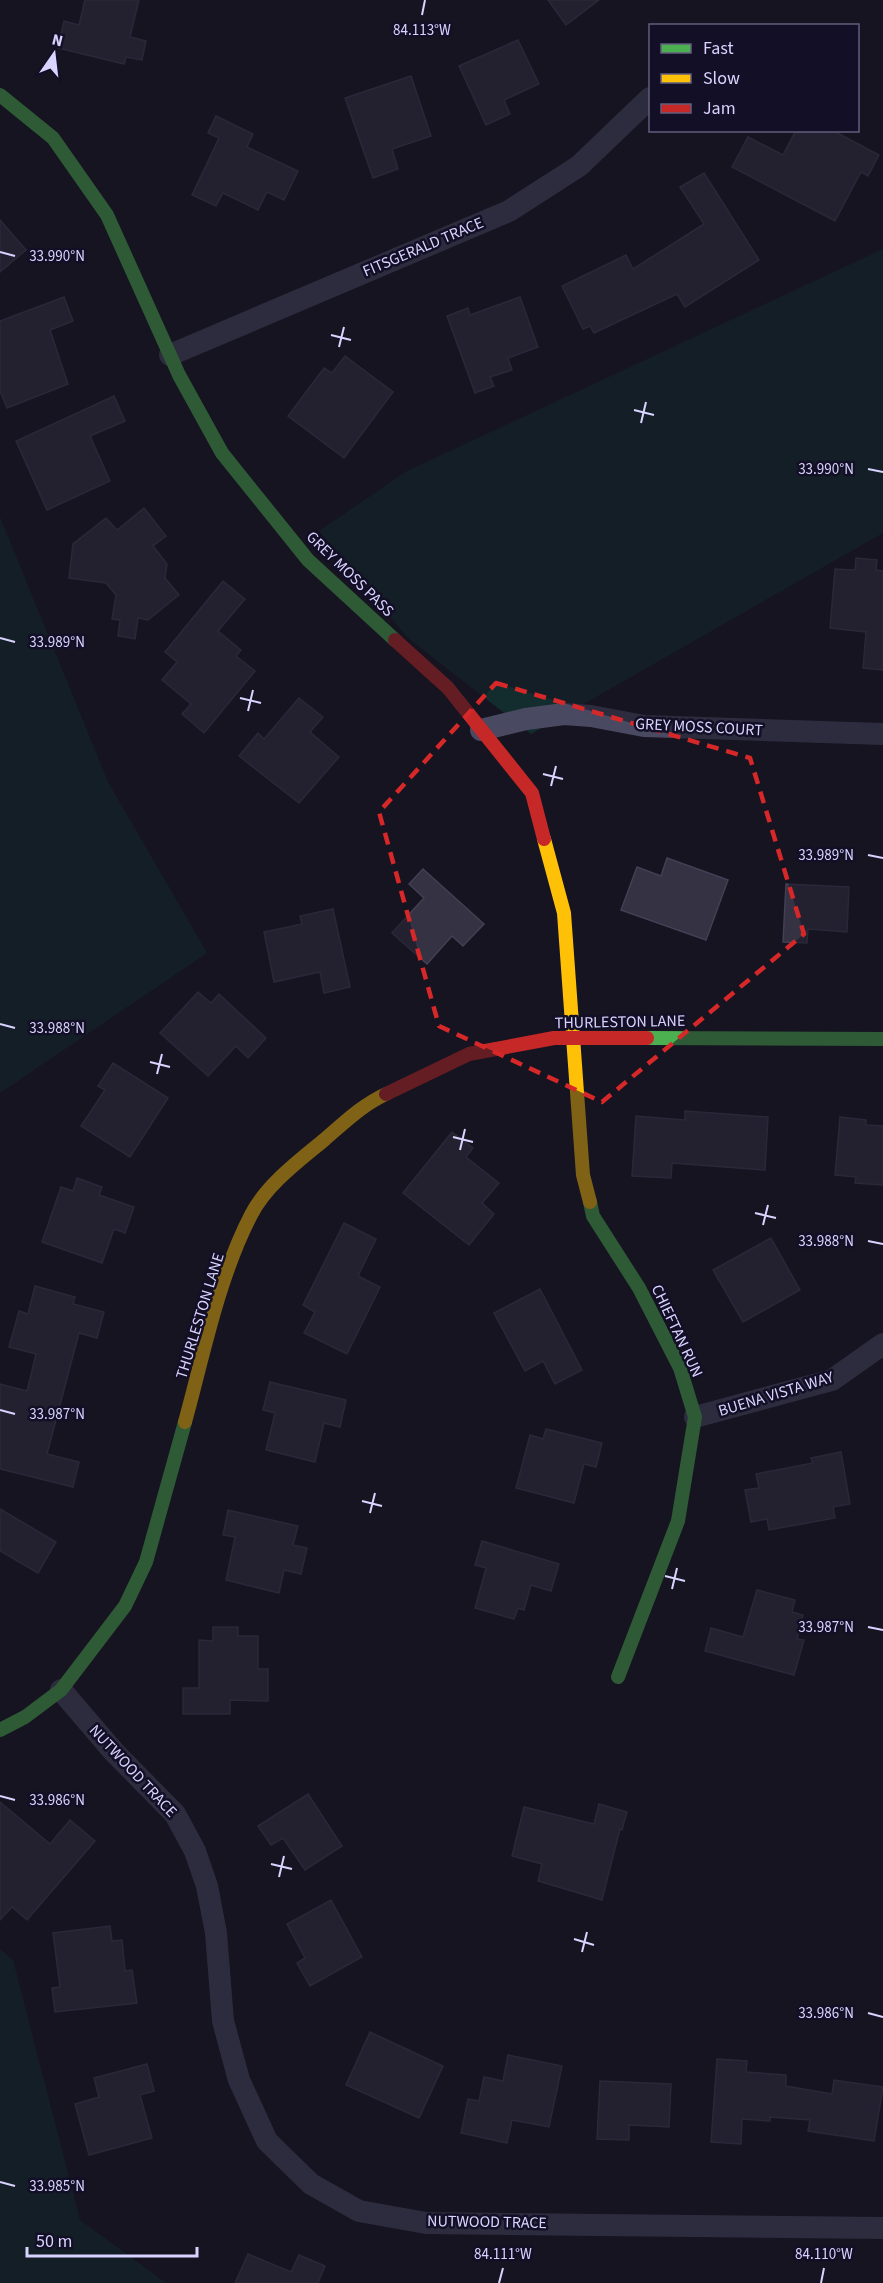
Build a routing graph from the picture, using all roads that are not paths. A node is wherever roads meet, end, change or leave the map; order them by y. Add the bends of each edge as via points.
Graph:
1 (0, 94) edge
2 (649, 100) edge
3 (170, 355) junction
4 (481, 729) junction
5 (883, 734) edge
6 (574, 1036) junction
7 (883, 1040) edge
8 (883, 1344) edge
9 (695, 1417) junction
10 (618, 1677) dead end
11 (61, 1690) junction
12 (0, 1730) edge
13 (883, 2228) edge

1 - 3 street, GREY MOSS PASS via 53,138 106,215
2 - 3 street, FITSGERALD TRACE via 579,166 509,211
3 - 4 street, GREY MOSS PASS via 222,453 308,560 448,688
4 - 5 street, GREY MOSS COURT via 564,714 644,726
4 - 6 street, GREY MOSS PASS via 532,793 564,914
6 - 7 street, THURLESTON LANE
6 - 9 street, CHIEFTAN RUN via 583,1175 592,1216 645,1298 680,1368
6 - 11 street, THURLESTON LANE via 469,1054 369,1102 306,1155 252,1213 222,1288 146,1562 125,1606
8 - 9 street, BUENA VISTA WAY via 832,1380
9 - 10 street, CHIEFTAN RUN via 678,1521
11 - 12 street, THURLESTON LANE
11 - 13 street, NUTWOOD TRACE via 175,1814 195,1851 207,1886 216,1933 223,2021 239,2080 267,2141 311,2184 359,2211 426,2223

